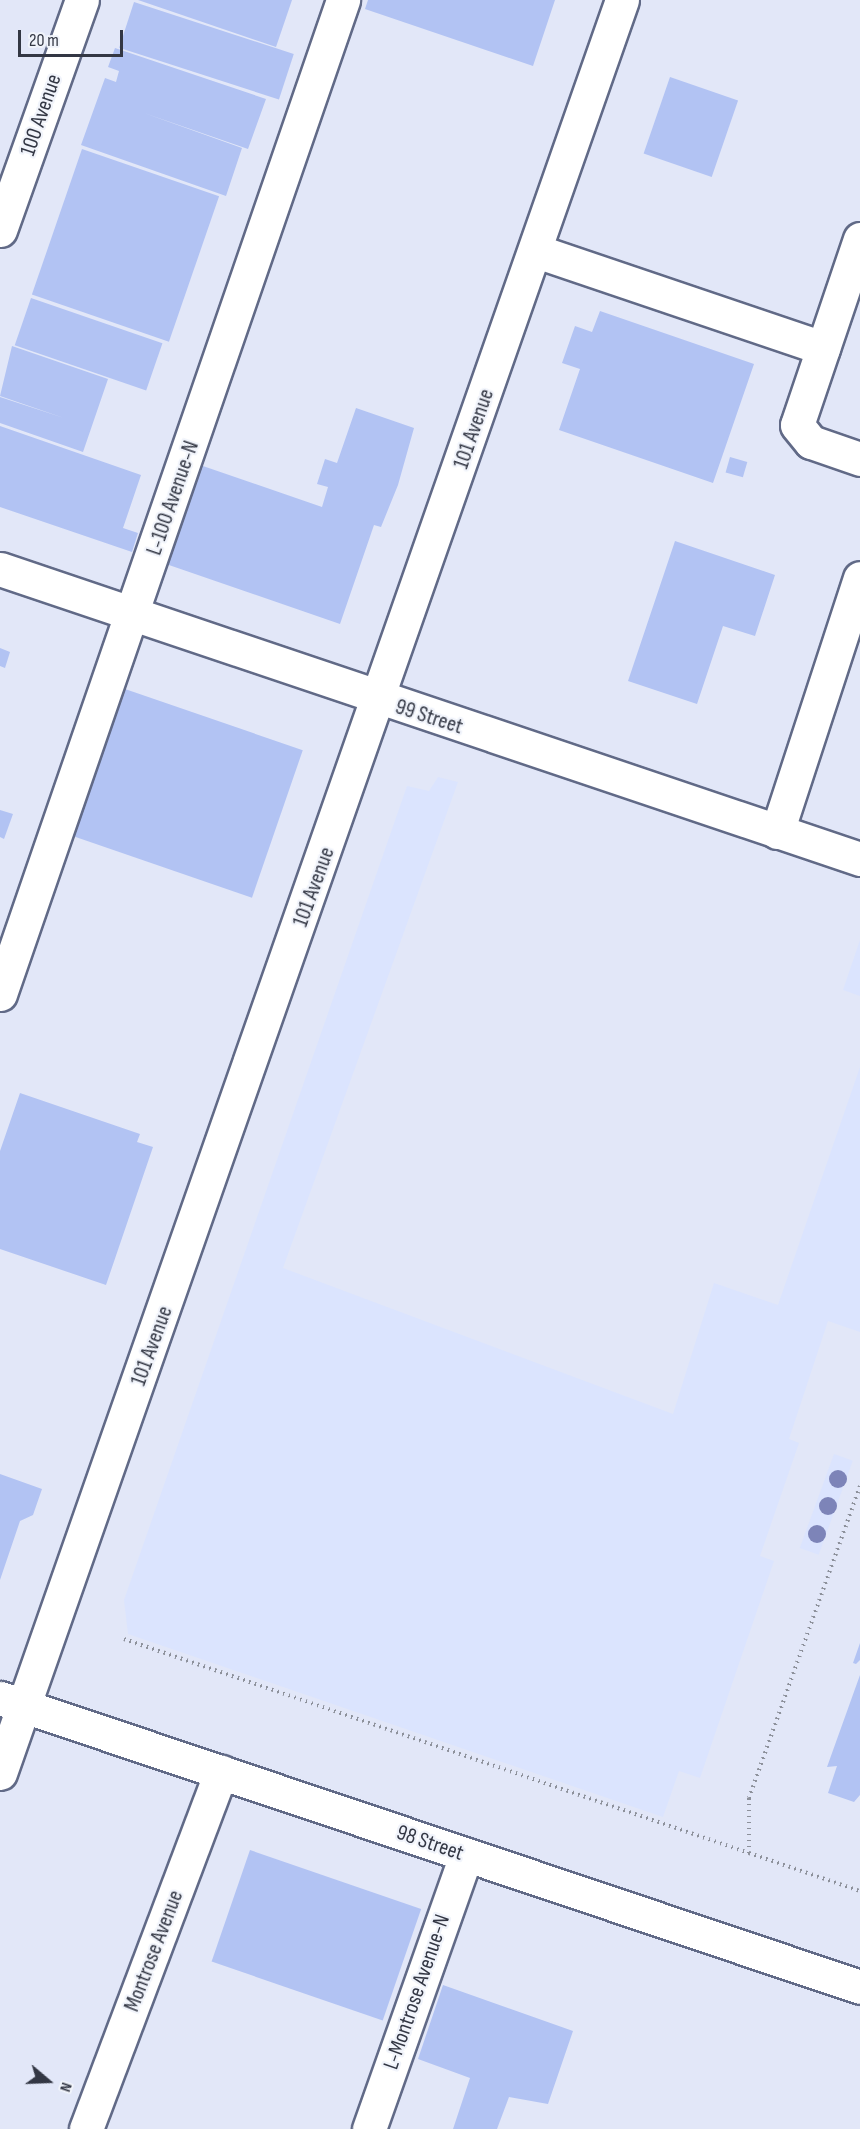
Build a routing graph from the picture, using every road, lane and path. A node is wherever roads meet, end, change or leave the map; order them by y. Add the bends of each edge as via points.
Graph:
1 (82, 0) edge
2 (344, 0) edge
3 (622, 0) edge
4 (0, 230) edge
5 (860, 239) edge
6 (536, 251) junction
7 (823, 348) junction
8 (860, 459) edge
9 (0, 569) edge
10 (860, 578) edge
11 (132, 616) junction
12 (380, 701) junction
13 (777, 832) junction
14 (860, 859) edge
15 (0, 994) edge
16 (860, 1486) edge
17 (124, 1639) dead end
18 (11, 1702) edge
19 (221, 1772) junction
20 (0, 1773) edge
21 (749, 1853) junction
22 (466, 1855) junction
23 (860, 1891) edge
24 (860, 1987) edge
25 (86, 2129) edge
26 (369, 2129) edge

1 - 4 street, 100 Avenue
2 - 11 street, L-100 Avenue-N
3 - 6 street, 101 Avenue
5 - 7 street
6 - 7 street
6 - 12 street, 101 Avenue
7 - 8 street via 797,425 811,442
9 - 11 street, 99 Street
10 - 13 street
11 - 12 street, 99 Street
11 - 15 street, L-100 Avenue-N
12 - 13 street, 99 Street
12 - 18 street, 101 Avenue
13 - 14 street, 99 Street
16 - 21 path via 749,1798
17 - 21 path
18 - 19 street, 98 Street
18 - 20 street, 101 Avenue
19 - 22 street, 98 Street
19 - 25 street, Montrose Avenue
21 - 23 path
22 - 24 street, 98 Street
22 - 26 street, L-Montrose Avenue-N

